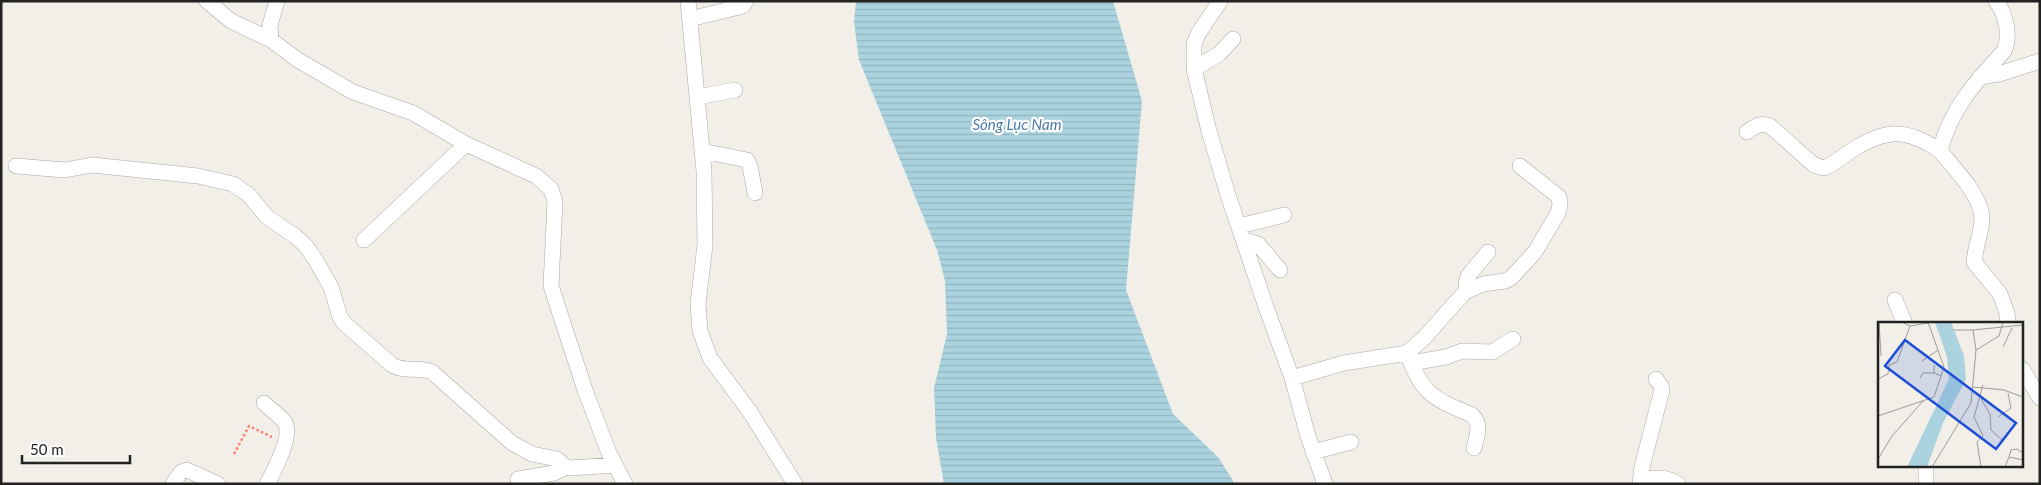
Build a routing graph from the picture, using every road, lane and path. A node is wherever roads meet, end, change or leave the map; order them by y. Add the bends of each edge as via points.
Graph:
1 (207, 1) edge
2 (277, 1) edge
3 (688, 1) edge
4 (746, 1) edge
5 (1220, 1) edge
6 (1996, 1) edge
7 (690, 19) junction
8 (1233, 39) dead end
9 (271, 40) junction
10 (2040, 61) edge
11 (1194, 69) junction
12 (1980, 77) junction
13 (735, 90) dead end
14 (697, 97) junction
15 (1747, 132) dead end
16 (466, 144) junction
17 (702, 151) junction
18 (1940, 151) junction
19 (16, 166) dead end
20 (1520, 166) dead end
21 (755, 192) dead end
22 (1284, 215) dead end
23 (1242, 233) junction
24 (364, 240) dead end
25 (1488, 252) dead end
26 (1280, 270) dead end
27 (1471, 288) junction
28 (1895, 300) dead end
29 (1904, 322) edge
30 (2008, 322) edge
31 (1513, 339) dead end
32 (1409, 358) junction
33 (2024, 374) edge
34 (1292, 378) junction
35 (1656, 379) dead end
36 (2040, 398) edge
37 (264, 403) dead end
38 (1351, 442) dead end
39 (285, 443) junction
40 (1474, 448) dead end
41 (1313, 452) junction
42 (234, 454) dead end
43 (615, 464) junction
44 (566, 467) junction
45 (1926, 468) edge
46 (518, 480) dead end
47 (1640, 482) edge
48 (173, 484) edge
49 (218, 484) edge
50 (267, 484) edge
51 (624, 484) edge
52 (795, 484) edge
53 (1325, 484) edge
54 (1678, 484) edge
55 (1926, 484) edge

1 - 9 street via 231,21
2 - 9 street via 270,25
3 - 7 street
4 - 7 street via 743,6
5 - 11 street via 1194,44
6 - 12 street via 2007,26 2008,43
7 - 14 street
8 - 11 street via 1219,54
9 - 16 street via 353,92 413,113
10 - 12 street
11 - 23 street via 1209,132
12 - 18 street via 1958,106
13 - 14 street
14 - 17 street
15 - 18 street via 1764,123 1814,164 1824,168 1877,137 1896,133 1923,139
16 - 24 street
16 - 43 street via 536,176 554,194 551,286 585,390
17 - 21 street via 747,160
17 - 52 street via 705,245 698,304 700,331 710,358 750,412
18 - 30 street via 1964,180 1981,208 1982,220 1974,262 2000,294
19 - 44 street via 65,170 92,165 198,176 233,184 249,195 267,217 306,246 328,282 340,317 392,365 432,372 512,443 532,454 557,459
20 - 27 street via 1559,197 1558,213 1534,252 1511,278
22 - 23 street
23 - 26 street via 1258,244
23 - 34 street
25 - 27 street via 1468,276 1466,284
27 - 32 street
28 - 29 street
31 - 32 street via 1492,352 1462,350 1446,357
32 - 34 street via 1344,363
32 - 40 street via 1415,373 1431,395 1476,418 1479,428
33 - 36 street
34 - 41 street
35 - 47 street via 1662,390
37 - 39 street via 285,422 288,429
38 - 41 street
39 - 42 path via 249,426
39 - 50 street
41 - 53 street
43 - 44 street
43 - 51 street
44 - 46 street via 554,473
45 - 55 street
47 - 54 street via 1656,477
48 - 49 street via 181,472 187,470

